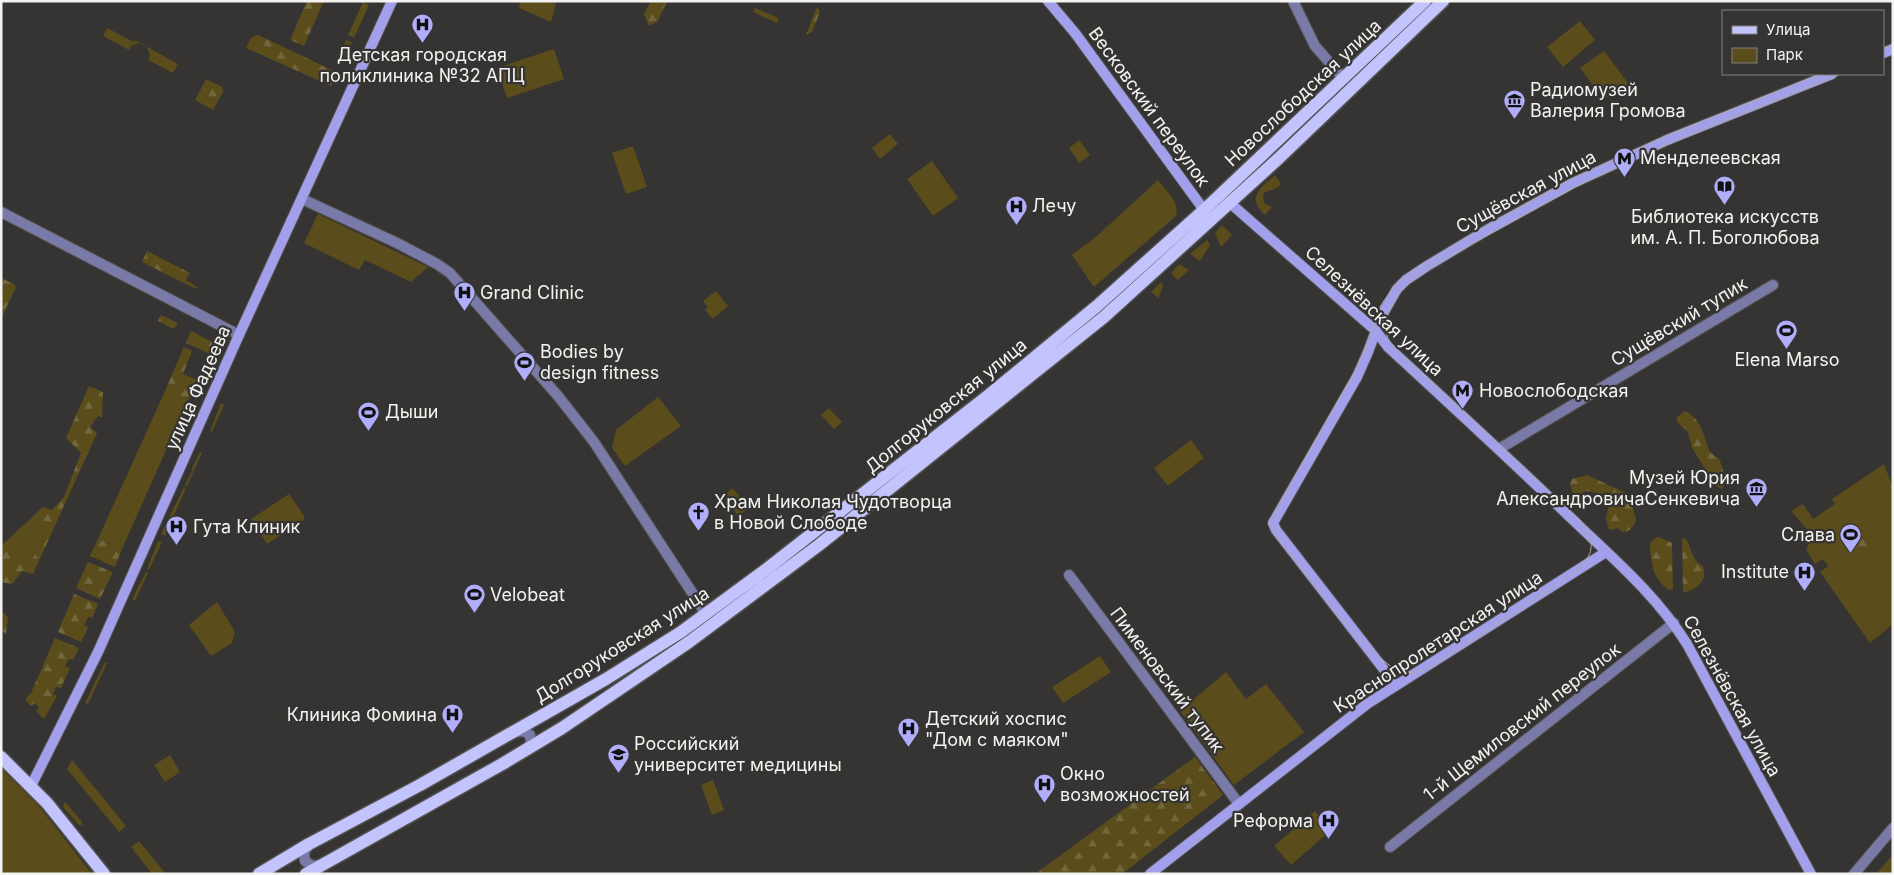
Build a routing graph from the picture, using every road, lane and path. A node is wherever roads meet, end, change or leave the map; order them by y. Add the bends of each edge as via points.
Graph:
1 (392, 1) edge
2 (1048, 1) edge
3 (1293, 1) edge
4 (1425, 1) edge
5 (1443, 1) edge
6 (1830, 75) edge
7 (1344, 78) junction
8 (302, 199) junction
9 (1230, 203) junction
10 (1204, 210) junction
11 (1, 212) edge
12 (1773, 285) dead end
13 (1375, 330) junction
14 (239, 335) junction
15 (1499, 449) junction
16 (1606, 552) junction
17 (1069, 575) dead end
18 (706, 614) junction
19 (1674, 623) junction
20 (1396, 685) junction
21 (514, 732) junction
22 (525, 750) junction
23 (1, 757) edge
24 (31, 786) junction
25 (1239, 804) junction
26 (1893, 828) edge
27 (309, 844) junction
28 (1390, 846) dead end
29 (321, 866) junction
30 (104, 874) edge
31 (259, 874) edge
32 (306, 874) edge
33 (1150, 874) edge
34 (1811, 874) edge
35 (1854, 874) edge

1 - 8 street, улица Фадеева
2 - 10 street, Весковский переулок
3 - 7 street via 1315,46
4 - 7 main road, Новослободская улица
5 - 9 main road, Новослободская улица
6 - 13 street, Сущёвская улица via 1573,182 1487,230 1403,283
7 - 10 main road, Новослободская улица
8 - 14 street, улица Фадеева
8 - 18 street via 397,243 444,268 454,278 594,442
9 - 13 street, Селезнёвская улица
9 - 22 main road, Долгоруковская улица via 1092,327 824,541 689,642
10 - 18 main road, Долгоруковская улица via 1097,306 999,386
11 - 14 street
12 - 15 street, Сущёвский тупик
13 - 15 street, Селезнёвская улица via 1388,347
13 - 20 street, Сущёвская улица via 1362,366 1273,523
14 - 24 street, улица Фадеева via 98,652
15 - 16 street, Селезнёвская улица
16 - 19 street, Селезнёвская улица
16 - 20 street, Краснопролетарская улица
17 - 25 street, Пименовский тупик
18 - 21 main road, Долгоруковская улица via 623,668
19 - 28 street, 1-й Щемиловский переулок
19 - 34 street, Селезнёвская улица
20 - 25 street, Краснопролетарская улица
21 - 22 street via 524,731 530,735 530,743
21 - 27 main road, Долгоруковская улица
22 - 29 main road, Долгоруковская улица
23 - 24 main road
24 - 30 main road
25 - 33 street, Краснопролетарская улица
26 - 35 street
27 - 29 street via 304,852 305,861 312,866
27 - 31 main road, Долгоруковская улица
29 - 32 main road, Долгоруковская улица

